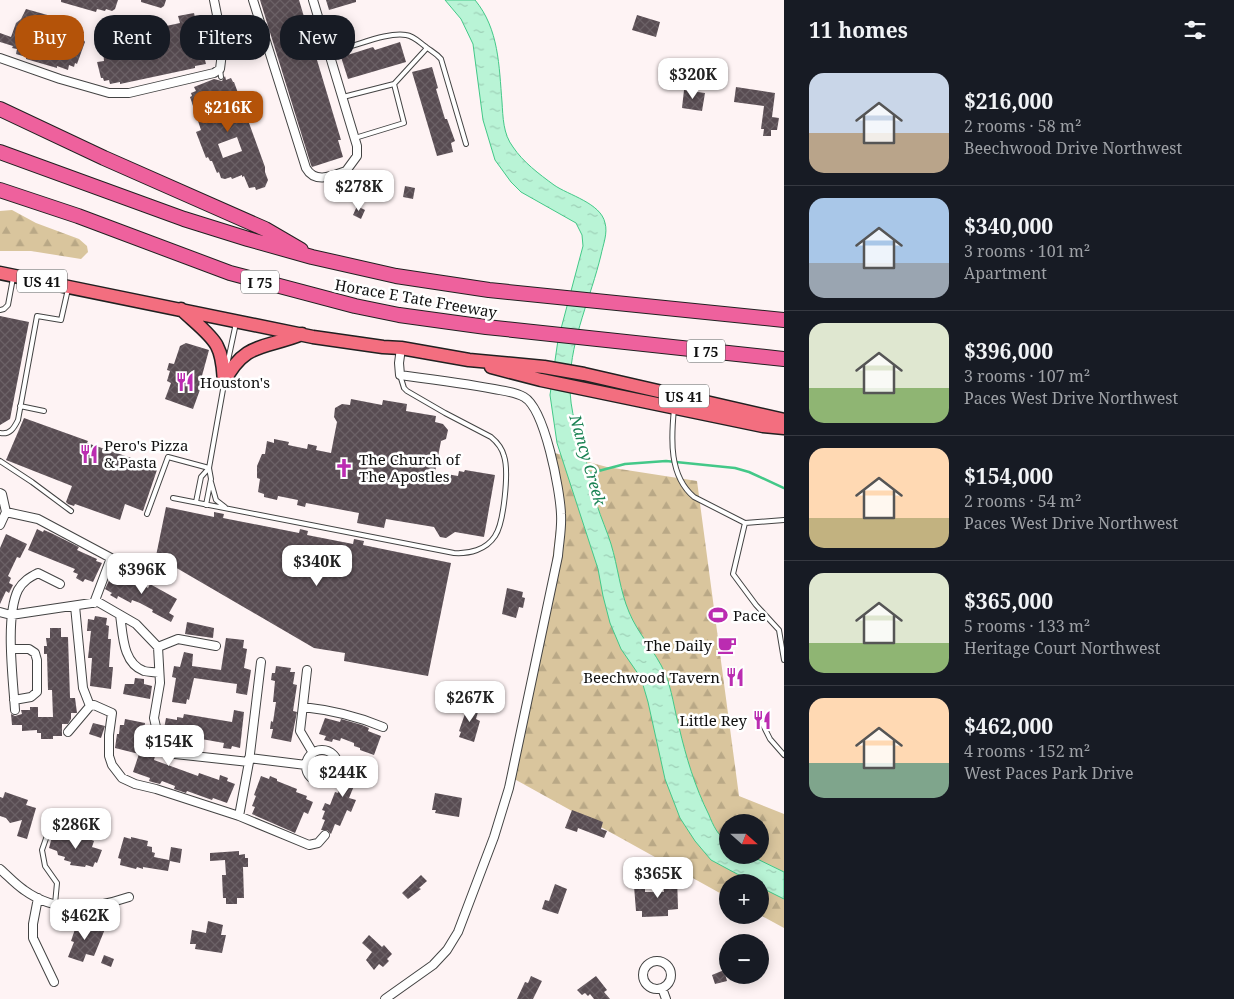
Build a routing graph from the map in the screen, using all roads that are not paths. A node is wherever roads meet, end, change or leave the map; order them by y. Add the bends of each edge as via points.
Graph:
1 (214, 0) edge
2 (254, 0) edge
3 (313, 0) edge
4 (355, 45) edge
5 (427, 48) junction
6 (0, 58) edge
7 (220, 69) junction
8 (221, 77) dead end
9 (394, 84) junction
10 (342, 97) junction
11 (0, 108) edge
12 (355, 138) junction
13 (466, 144) dead end
14 (0, 152) edge
15 (0, 190) edge
16 (312, 257) junction
17 (0, 273) edge
18 (13, 276) junction
19 (68, 286) junction
20 (181, 309) junction
21 (0, 310) edge
22 (236, 320) junction
23 (784, 320) edge
24 (302, 334) junction
25 (401, 348) junction
26 (784, 359) edge
27 (469, 360) junction
28 (400, 375) junction
29 (224, 382) junction
30 (677, 394) junction
31 (20, 406) junction
32 (674, 407) junction
33 (44, 411) dead end
34 (784, 420) edge
35 (784, 428) edge
36 (0, 433) edge
37 (0, 461) edge
38 (208, 468) junction
39 (211, 479) junction
40 (0, 494) edge
41 (173, 498) dead end
42 (196, 502) junction
43 (206, 505) junction
44 (229, 509) junction
45 (71, 511) dead end
46 (6, 512) junction
47 (147, 514) dead end
48 (784, 520) edge
49 (745, 522) junction
50 (0, 525) edge
51 (60, 584) dead end
52 (94, 603) junction
53 (75, 606) junction
54 (0, 612) edge
55 (11, 615) junction
56 (120, 615) junction
57 (158, 646) junction
58 (216, 646) dead end
59 (12, 649) junction
60 (784, 660) edge
61 (261, 662) dead end
62 (307, 670) dead end
63 (159, 673) junction
64 (14, 700) junction
65 (90, 706) junction
66 (303, 707) junction
67 (15, 710) dead end
68 (762, 723) dead end
69 (383, 727) dead end
70 (68, 732) dead end
71 (313, 753) junction
72 (784, 755) edge
73 (249, 760) junction
74 (306, 765) junction
75 (239, 816) junction
76 (50, 827) dead end
77 (325, 835) dead end
78 (0, 869) edge
79 (130, 897) dead end
80 (38, 898) junction
81 (55, 904) junction
82 (54, 982) dead end
83 (662, 988) dead end
84 (385, 999) edge
85 (666, 999) edge

1 - 7 street via 223,45
2 - 12 street via 311,176 320,178 346,171 357,156
3 - 10 street
4 - 5 lane via 405,34
5 - 9 lane
5 - 13 lane via 441,59
6 - 7 street via 60,79 118,94
7 - 8 lane
9 - 10 lane
9 - 12 lane via 404,123
10 - 12 street
11 - 16 highway via 265,229
14 - 16 highway, Horace E Tate Freeway / I 75 via 184,219
15 - 26 highway, Horace E Tate Freeway / I 75 via 230,273 355,306 531,332
16 - 23 highway, Horace E Tate Freeway / I 75 via 396,276 489,290
17 - 18 main road, US 41
18 - 19 main road, US 41
18 - 21 lane via 8,305
19 - 20 main road, US 41
19 - 31 lane via 61,320 37,316
20 - 22 main road, US 41
20 - 29 main road via 217,346
22 - 24 main road, US 41
22 - 29 lane
24 - 25 main road, US 41
24 - 29 main road via 252,349 230,369
25 - 27 main road, US 41
25 - 28 street
27 - 30 main road, US 41 via 544,367
27 - 32 main road, US 41 via 541,380
28 - 44 lane via 407,391 491,437 504,455 504,498 495,537 481,549 454,553
28 - 84 street via 514,393 529,401 544,431 559,496 561,527 558,556 508,788 494,837 458,932 447,950 433,965
29 - 38 lane
30 - 32 lane
30 - 34 main road, US 41
31 - 33 lane
31 - 36 lane via 14,429
32 - 35 main road, US 41
32 - 49 lane via 673,456 682,483 694,497
37 - 45 lane
38 - 39 lane
38 - 42 lane via 201,478
38 - 47 lane via 168,457
39 - 43 lane
39 - 44 lane via 216,500
40 - 46 street
41 - 42 lane
42 - 43 lane
43 - 44 lane
46 - 50 street
46 - 52 street via 38,519 112,558
48 - 49 lane
49 - 60 lane via 733,574 779,630
51 - 55 street via 38,573 26,579 18,590
52 - 53 street
52 - 56 street via 98,602
53 - 55 street
53 - 65 street via 83,688
54 - 55 street
55 - 59 street
56 - 57 street via 136,624
56 - 63 street via 122,638 132,662 143,671
57 - 58 street via 178,639
57 - 63 street
59 - 64 street
59 - 64 street via 29,649 37,660 37,692
61 - 73 street
62 - 66 street
63 - 73 street via 154,718 159,740 175,754
64 - 67 street
65 - 70 street
65 - 75 street via 112,713 109,756 122,778
66 - 69 street via 330,710
66 - 71 street via 300,731
68 - 72 lane
71 - 74 street
71 - 74 street via 323,750 334,755 338,763 335,775 325,782 316,781 307,773
73 - 74 street
73 - 75 street
75 - 77 street via 309,845 318,843
76 - 81 lane via 42,850 45,866 57,883
78 - 80 street
79 - 81 street via 86,908
80 - 81 street
80 - 82 street via 33,938
83 - 85 street

